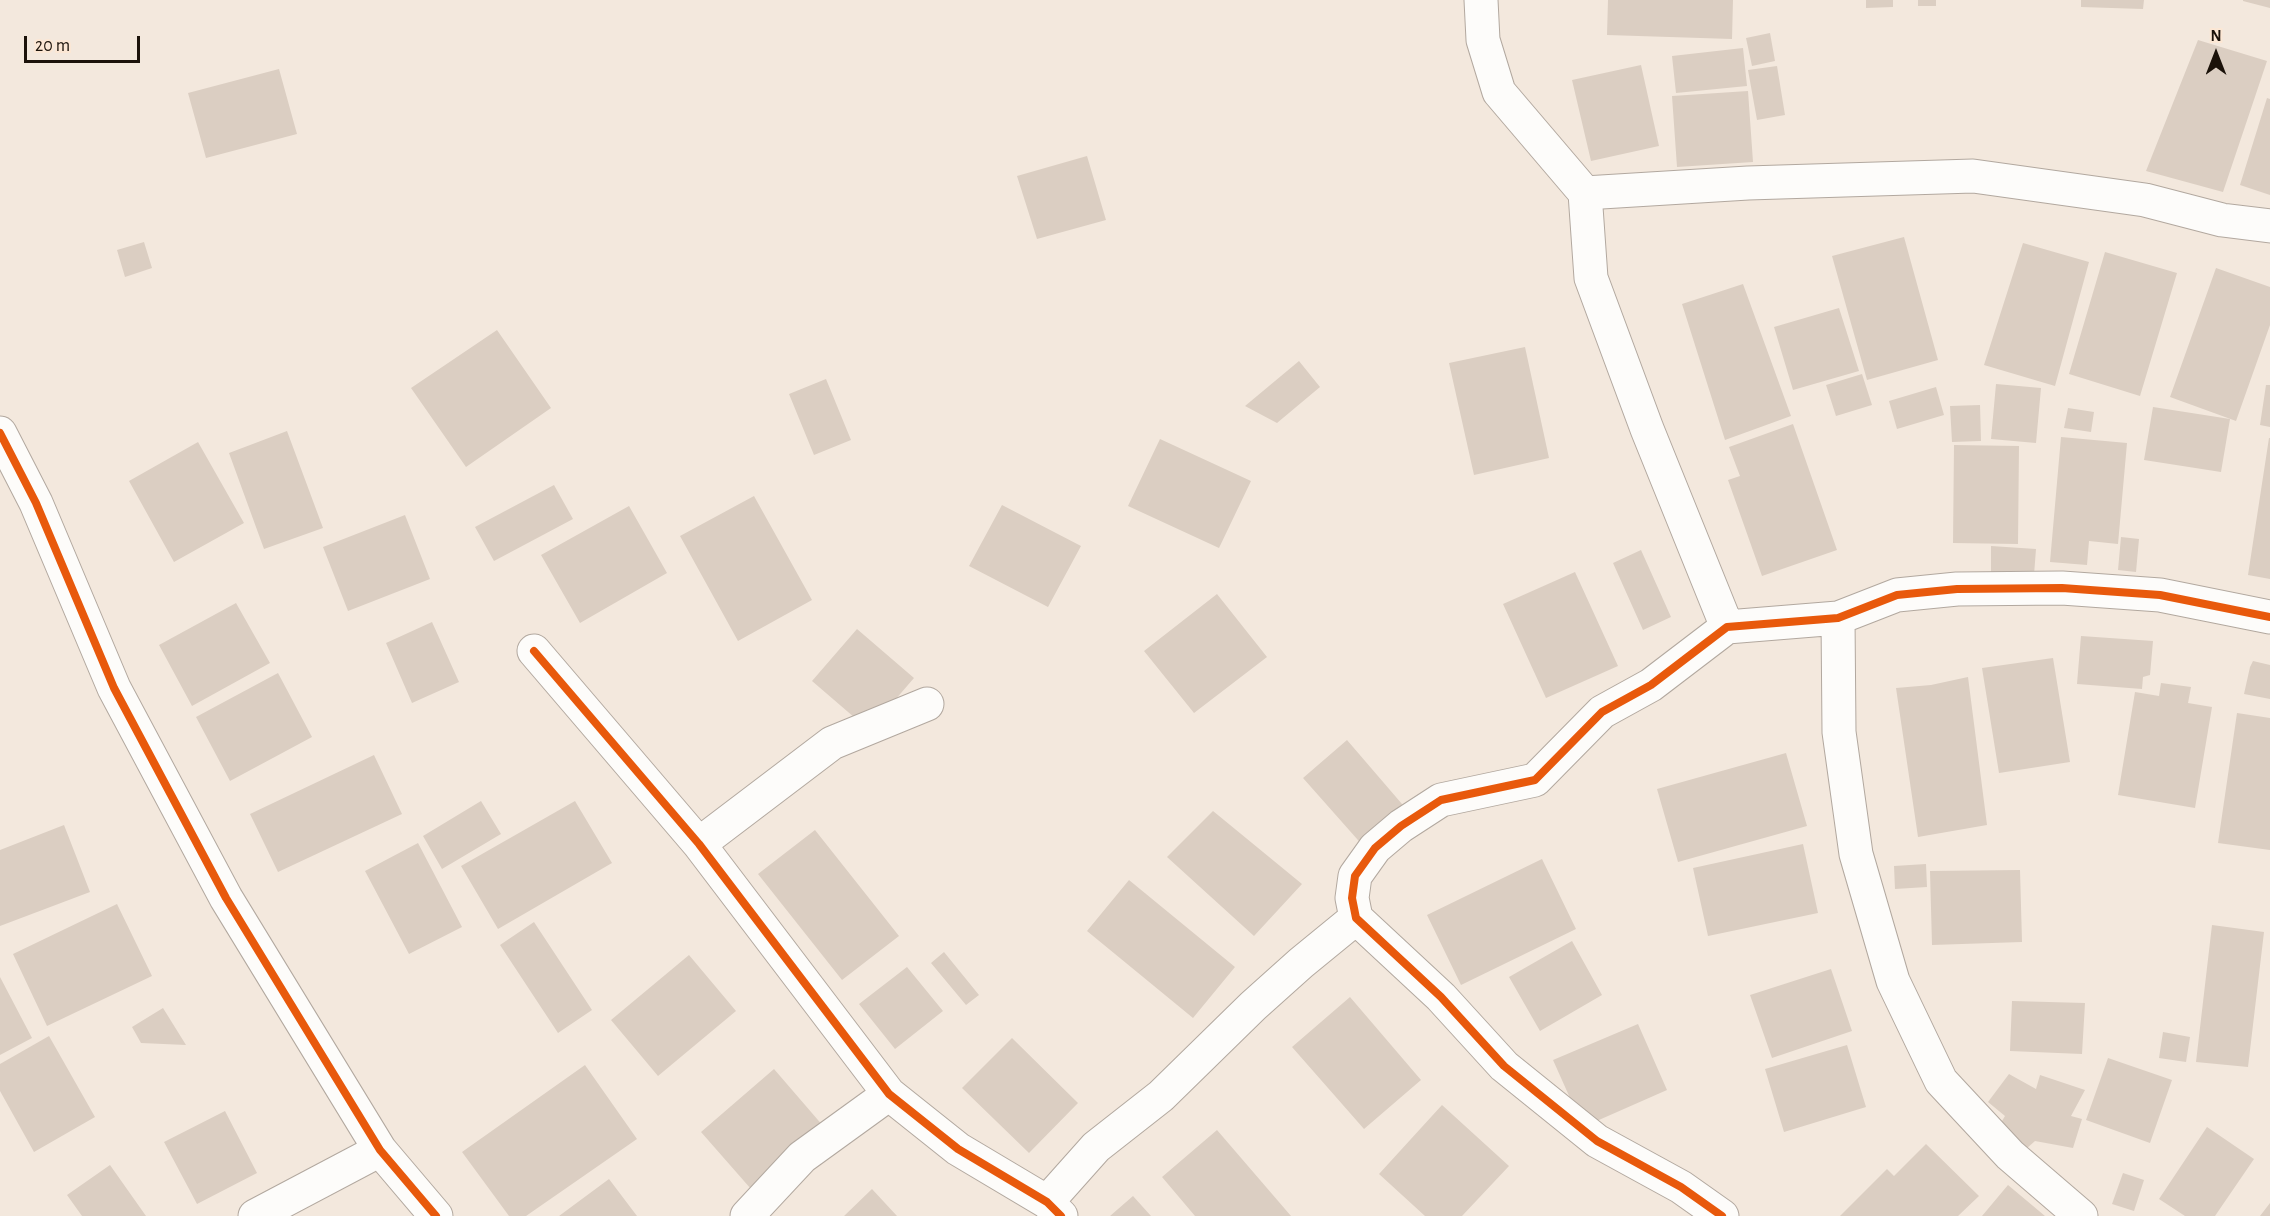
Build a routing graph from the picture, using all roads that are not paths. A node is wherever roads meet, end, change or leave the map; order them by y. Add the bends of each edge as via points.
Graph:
1 (1481, 0) edge
2 (1585, 193) junction
3 (2270, 226) edge
4 (0, 432) edge
5 (2270, 617) edge
6 (1838, 618) junction
7 (1727, 627) junction
8 (534, 651) dead end
9 (927, 704) dead end
10 (699, 844) junction
11 (1356, 918) junction
12 (889, 1094) junction
13 (380, 1150) junction
14 (1054, 1209) edge
15 (255, 1216) edge
16 (436, 1216) edge
17 (747, 1216) edge
18 (1722, 1216) edge
19 (2081, 1216) edge

1 - 2 street via 1483,40 1499,92
2 - 3 street via 1748,183 1973,177 2145,200 2222,220
2 - 7 street via 1592,278 1647,429
4 - 13 street via 36,503 119,698 226,898
5 - 6 street via 2160,595 2062,588 1957,589 1896,595
6 - 7 street
6 - 19 street via 1839,732 1856,854 1893,981 1941,1081 2010,1155
7 - 11 street via 1651,685 1602,712 1535,780 1441,800 1401,826 1375,848 1355,876 1352,898
8 - 10 street
9 - 10 street via 832,743
10 - 12 street
11 - 14 street via 1260,999 1161,1096 1096,1147
11 - 18 street via 1441,997 1504,1066 1597,1141 1681,1187
12 - 14 street via 958,1149
12 - 17 street via 802,1157
13 - 15 street
13 - 16 street

